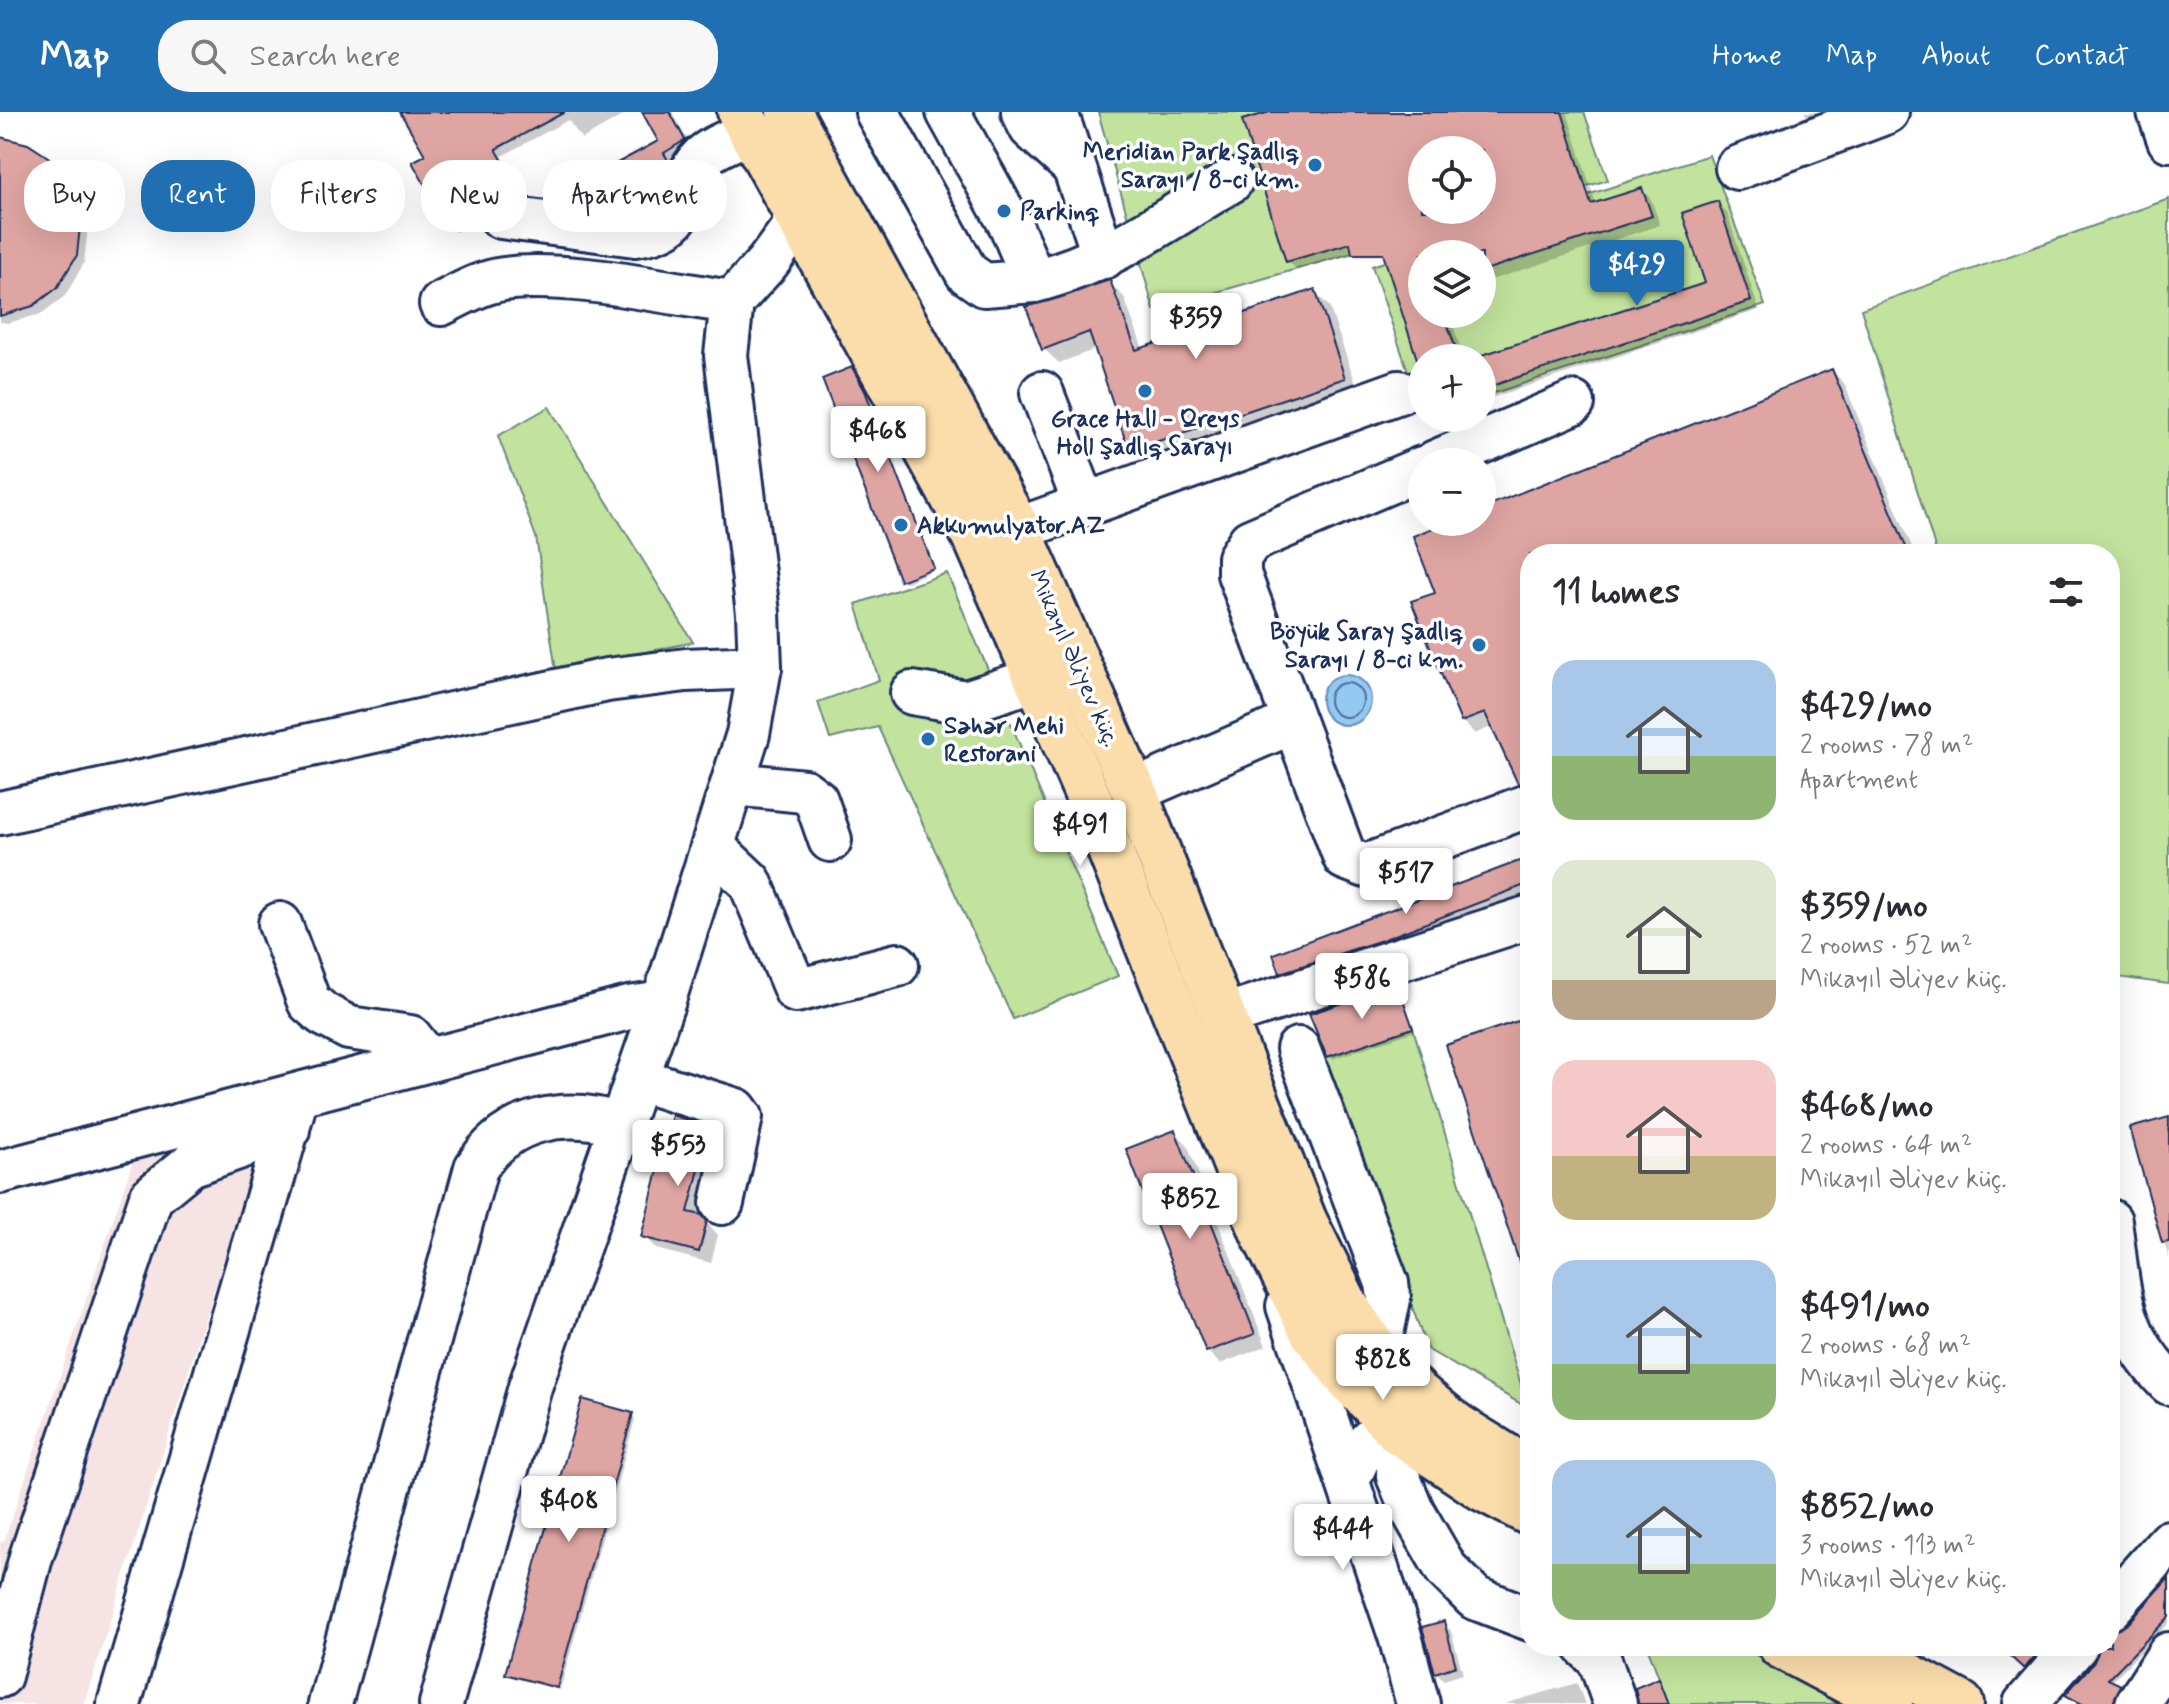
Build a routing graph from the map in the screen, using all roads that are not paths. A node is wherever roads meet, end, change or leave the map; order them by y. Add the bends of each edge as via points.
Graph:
1 (789, 112) edge
2 (877, 112) edge
3 (948, 112) edge
4 (1023, 112) edge
5 (1056, 112) edge
6 (1887, 112) edge
7 (2159, 112) edge
8 (745, 122) edge
9 (2169, 140) edge
10 (1075, 168) junction
11 (1737, 168) dead end
12 (1231, 181) dead end
13 (801, 217) junction
14 (527, 220) edge
15 (1104, 257) junction
16 (1034, 281) junction
17 (732, 302) junction
18 (441, 304) dead end
19 (1399, 392) dead end
20 (1042, 393) dead end
21 (1573, 403) dead end
22 (1468, 448) edge
23 (1408, 474) edge
24 (1085, 505) junction
25 (1018, 529) junction
26 (760, 667) junction
27 (1036, 679) junction
28 (912, 693) dead end
29 (1293, 722) junction
30 (734, 784) junction
31 (1134, 791) junction
32 (1520, 809) edge
33 (0, 813) edge
34 (830, 840) dead end
35 (714, 848) junction
36 (1520, 920) edge
37 (280, 924) dead end
38 (897, 965) dead end
39 (663, 1003) junction
40 (1224, 1016) junction
41 (1298, 1049) dead end
42 (428, 1060) junction
43 (637, 1079) junction
44 (292, 1113) junction
45 (620, 1125) junction
46 (0, 1172) edge
47 (722, 1203) dead end
48 (1263, 1233) junction
49 (2120, 1291) edge
50 (1364, 1367) junction
51 (2169, 1383) edge
52 (1399, 1432) junction
53 (1520, 1465) edge
54 (1350, 1480) junction
55 (1520, 1508) edge
56 (2169, 1542) edge
57 (15, 1559) edge
58 (2120, 1597) edge
59 (1520, 1615) edge
60 (2169, 1654) edge
61 (1595, 1656) edge
62 (1800, 1656) edge
63 (1872, 1656) edge
64 (2067, 1656) edge
65 (0, 1676) edge
66 (119, 1704) edge
67 (330, 1704) edge
68 (441, 1704) edge
69 (1418, 1704) edge
70 (1615, 1704) edge
71 (1890, 1704) edge
72 (1961, 1704) edge
73 (2025, 1704) edge
74 (2137, 1704) edge

1 - 25 main road, Mikayıl Əliyev küç.
2 - 16 street via 967,273 984,285
3 - 16 street via 1011,226
4 - 10 street via 1031,128
5 - 10 street
6 - 11 street
7 - 9 street
8 - 13 main road
8 - 14 street via 701,157 673,221 655,232 635,235
10 - 15 street
12 - 15 street
13 - 17 street
13 - 27 main road via 977,541
15 - 16 street
17 - 18 street via 541,276 478,285
17 - 26 street via 726,355
19 - 24 street
20 - 24 street
21 - 22 street
23 - 29 street via 1250,541 1239,558 1239,574
24 - 25 street
25 - 31 main road, Mikayıl Əliyev küç.
26 - 30 street
26 - 33 street via 607,680
27 - 28 street via 966,702
27 - 48 main road
29 - 31 street
29 - 32 street via 1345,858 1366,866
30 - 34 street via 804,791 816,800
30 - 35 street
31 - 40 main road, Mikayıl Əliyev küç.
35 - 38 street via 750,882 796,991
35 - 39 street
36 - 40 street
37 - 42 street via 309,1002 349,1028 410,1037
39 - 42 street
39 - 43 street
40 - 50 main road, Mikayıl Əliyev küç. via 1304,1220 1349,1311
41 - 50 street via 1387,1283 1389,1299
42 - 44 street
43 - 45 street
43 - 47 street via 736,1110 741,1117
44 - 46 street
44 - 57 street via 190,1165 151,1197
44 - 66 street
45 - 67 street via 572,1115 535,1122 497,1141 476,1168
45 - 68 street via 530,1387
48 - 50 main road via 1313,1333
48 - 54 street
49 - 51 street via 2140,1353
50 - 52 main road
50 - 53 main road, Mikayıl Əliyev küç. via 1418,1394 1457,1426
50 - 54 street
52 - 54 street via 1371,1438
52 - 55 main road
52 - 59 street via 1398,1476 1446,1569 1475,1598
54 - 69 street
56 - 58 street
57 - 65 street
60 - 74 street
61 - 70 street
62 - 71 main road
63 - 72 main road
64 - 73 street

